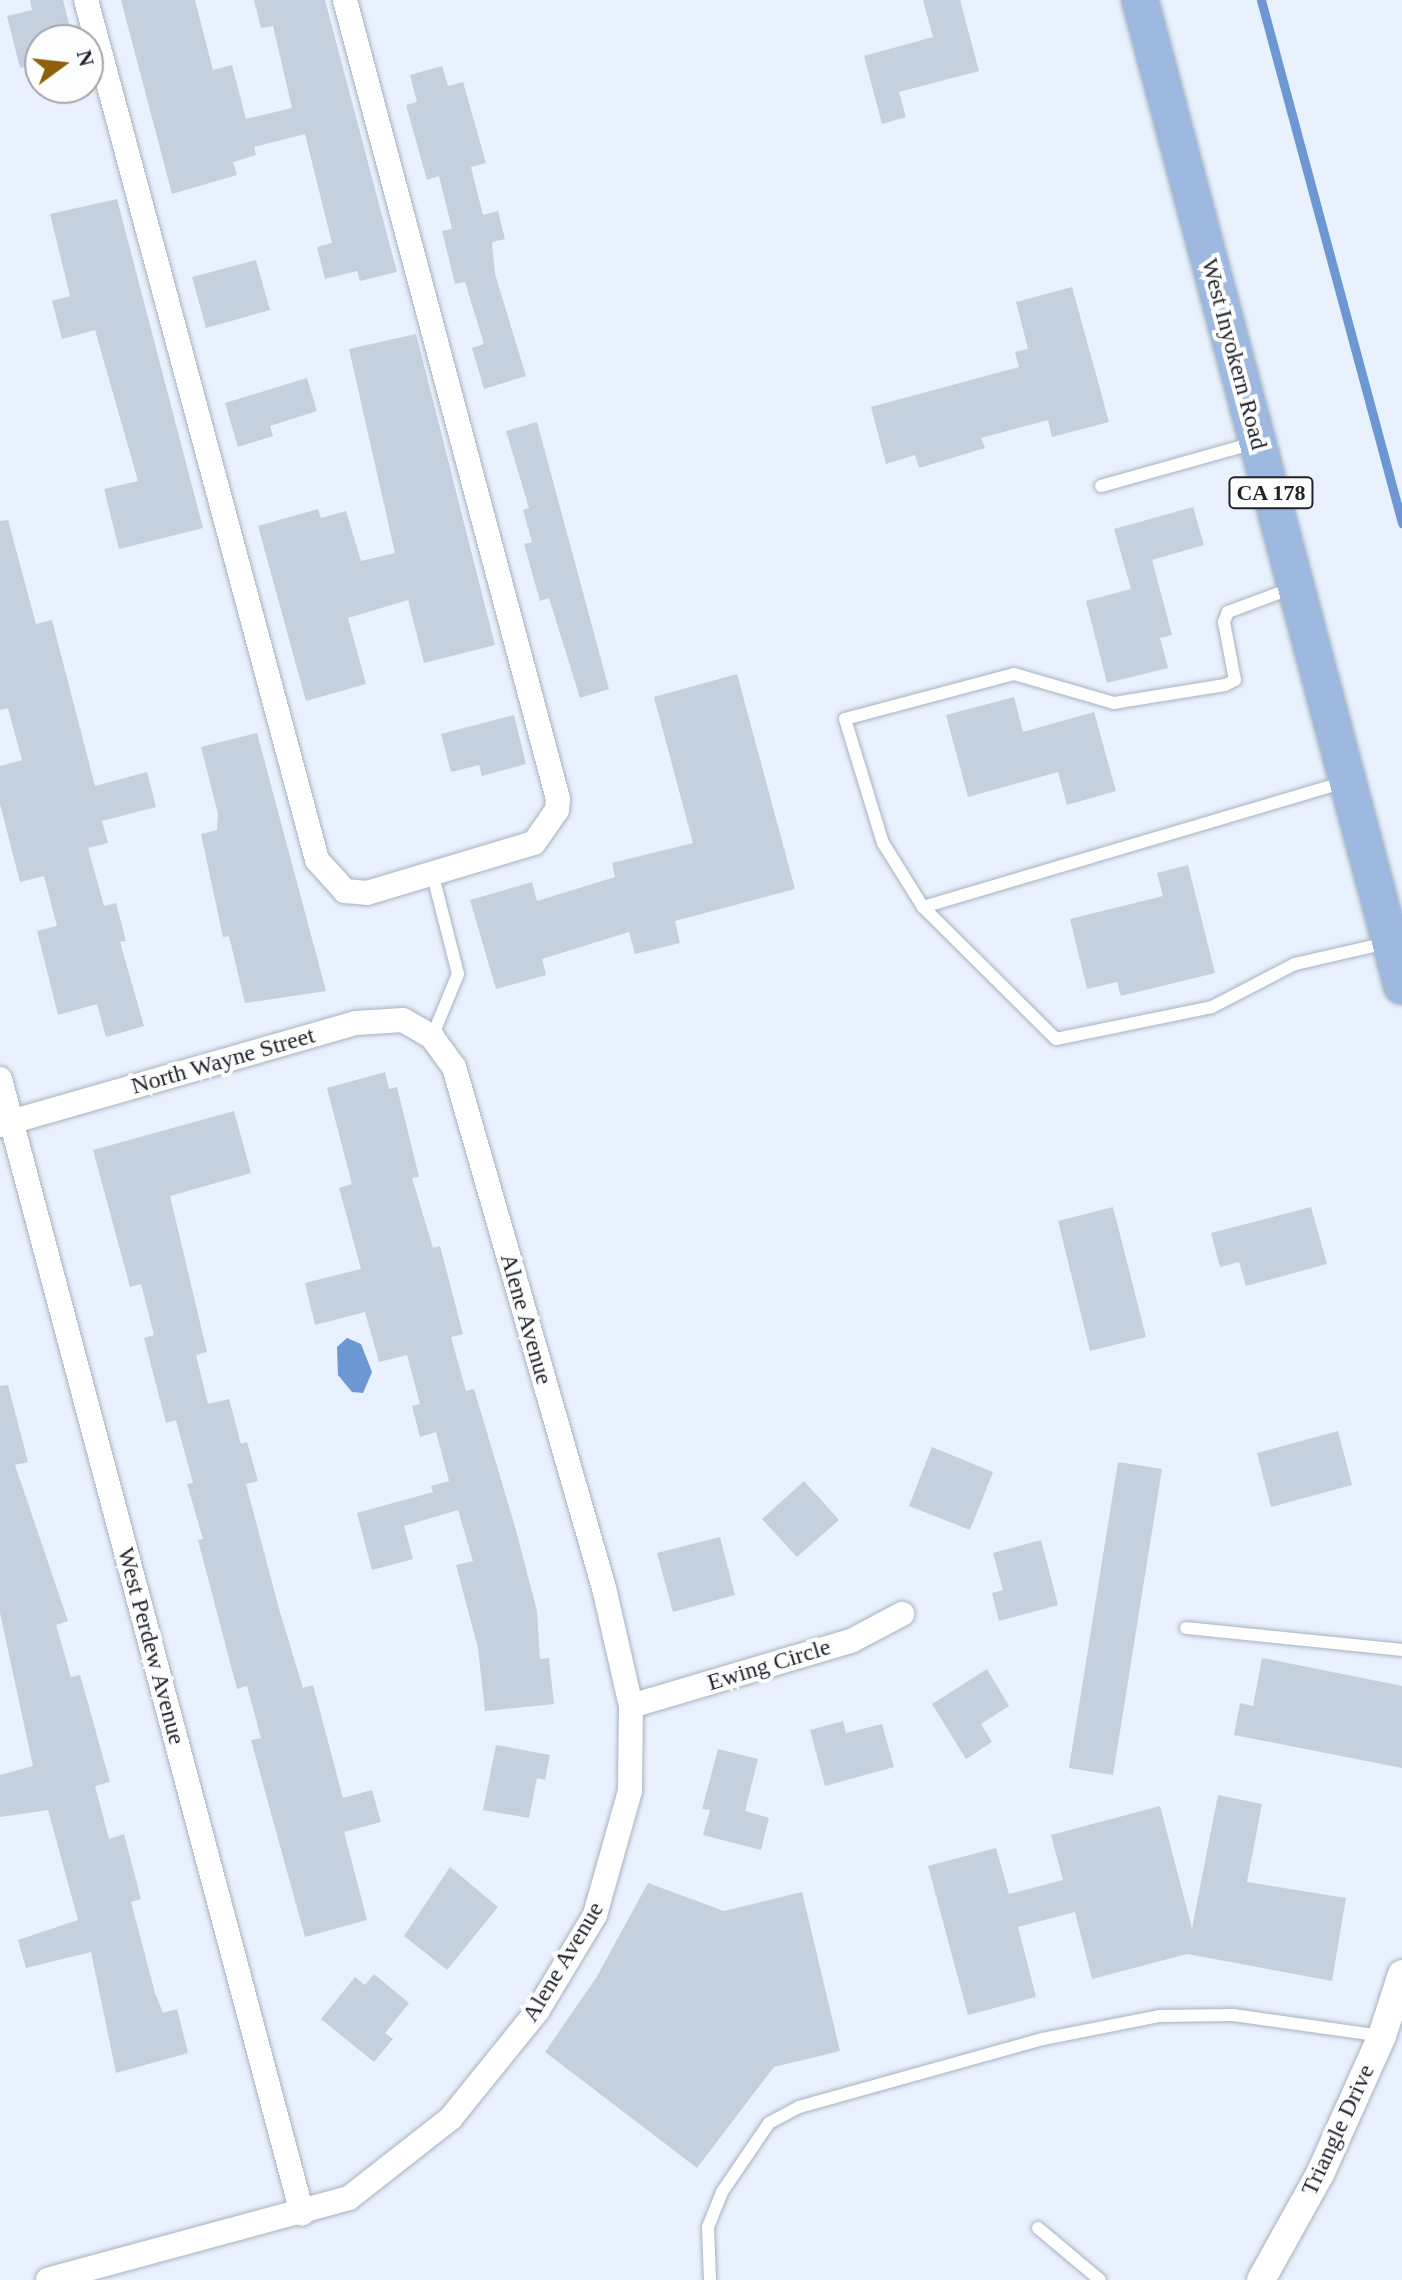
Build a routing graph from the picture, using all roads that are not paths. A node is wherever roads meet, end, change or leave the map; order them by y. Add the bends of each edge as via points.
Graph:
1 (86, 0) edge
2 (345, 0) edge
3 (1140, 0) edge
4 (1257, 442) junction
5 (1101, 486) dead end
6 (1296, 587) junction
7 (1348, 781) junction
8 (433, 876) junction
9 (923, 907) junction
10 (1391, 943) junction
11 (1402, 986) edge
12 (432, 1037) junction
13 (0, 1079) edge
14 (6, 1123) edge
15 (902, 1614) dead end
16 (1186, 1628) dead end
17 (1402, 1650) edge
18 (631, 1706) junction
19 (1402, 1974) edge
20 (1382, 2036) junction
21 (302, 2213) junction
22 (1038, 2228) dead end
23 (48, 2280) edge
24 (710, 2280) edge
25 (1100, 2280) edge
26 (1261, 2280) edge

1 - 8 street via 317,860 345,891 367,893
2 - 8 street via 558,799 557,810 534,843
3 - 4 main road, West Inyokern Road / CA 178
4 - 5 lane
4 - 6 main road, West Inyokern Road / CA 178
6 - 7 main road, West Inyokern Road / CA 178
6 - 9 lane via 1228,612 1224,622 1235,680 1225,685 1114,703 1014,674 845,719 883,843
7 - 9 lane
7 - 10 main road, West Inyokern Road / CA 178
8 - 12 lane via 458,974
9 - 10 lane via 1056,1039 1212,1007 1295,964
10 - 11 main road, West Inyokern Road / CA 178
12 - 14 street, North Wayne Street via 403,1020 356,1023
12 - 18 street, Alene Avenue via 454,1067 604,1588
13 - 14 street, West Perdew Avenue
14 - 21 street, West Perdew Avenue
15 - 18 street, Ewing Circle via 851,1641
16 - 17 lane
18 - 21 street, Alene Avenue via 630,1791 610,1876 595,1915 538,2010 451,2118 388,2173 349,2198
19 - 20 street, Triangle Drive
20 - 24 lane via 1233,2015 1159,2016 1043,2039 799,2107 769,2123 722,2192 708,2227
20 - 26 street, Triangle Drive via 1320,2174
21 - 23 street, Alene Avenue
22 - 25 lane

